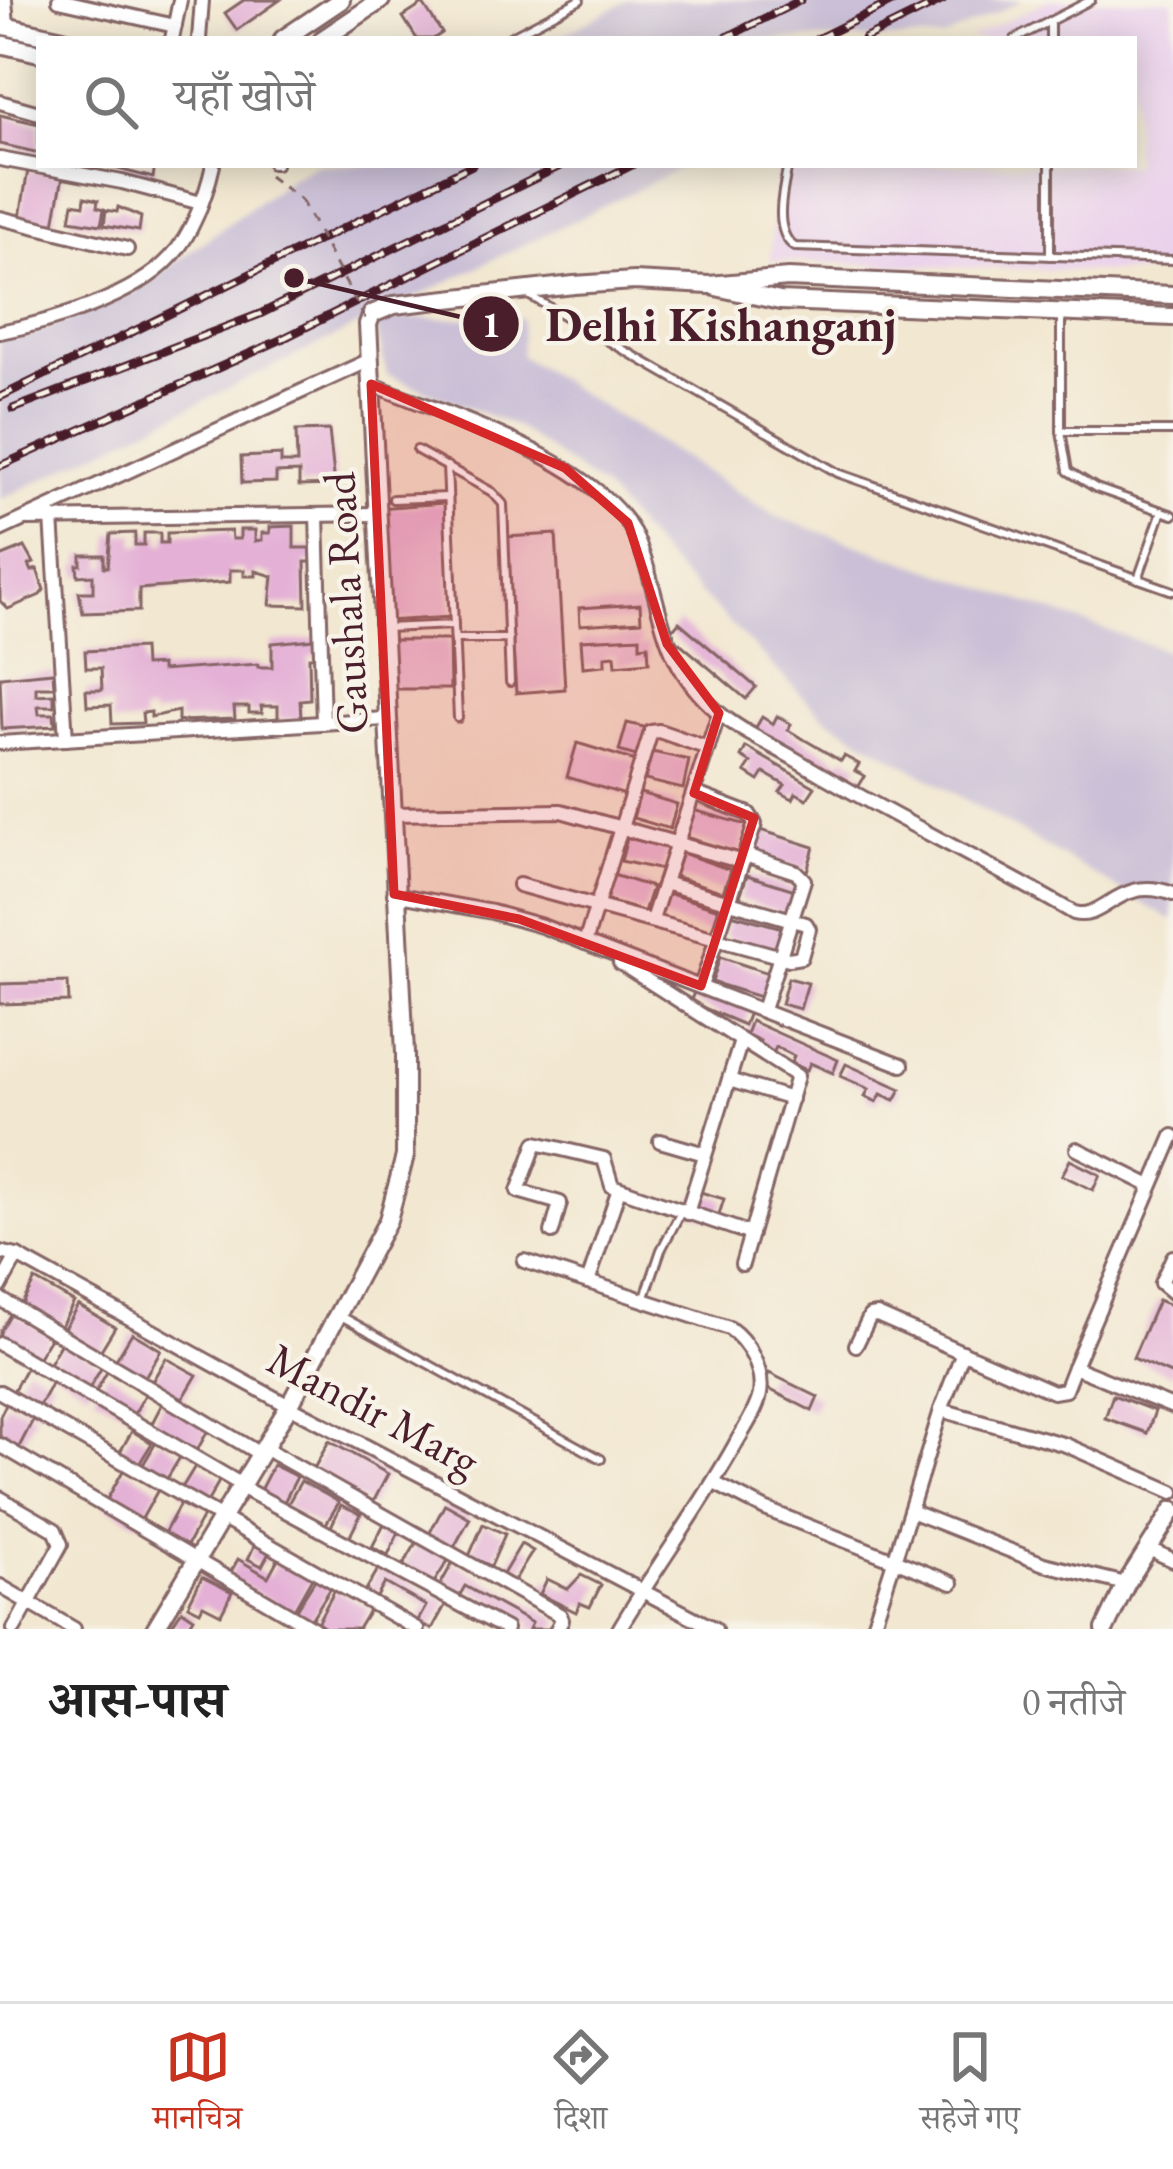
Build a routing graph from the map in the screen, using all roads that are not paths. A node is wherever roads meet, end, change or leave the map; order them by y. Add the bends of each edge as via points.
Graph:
1 (5, 0) edge
2 (58, 0) edge
3 (181, 0) edge
4 (202, 0) edge
5 (341, 0) edge
6 (381, 0) edge
7 (580, 0) edge
8 (1091, 0) edge
9 (1050, 21) junction
10 (2, 31) edge
11 (173, 33) edge
12 (40, 36) edge
13 (199, 36) edge
14 (287, 36) edge
15 (327, 36) edge
16 (512, 36) edge
17 (1021, 36) edge
18 (1050, 36) edge
19 (36, 51) edge
20 (0, 102) edge
21 (36, 111) edge
22 (0, 159) edge
23 (36, 166) edge
24 (48, 168) edge
25 (211, 168) edge
26 (788, 168) edge
27 (1050, 168) edge
28 (200, 203) junction
29 (0, 218) edge
30 (128, 248) dead end
31 (1050, 256) junction
32 (1173, 260) edge
33 (709, 285) junction
34 (519, 290) junction
35 (1173, 296) edge
36 (1061, 312) junction
37 (1173, 317) edge
38 (0, 332) edge
39 (370, 360) junction
40 (370, 384) junction
41 (1061, 431) junction
42 (1173, 431) edge
43 (417, 450) dead end
44 (447, 466) junction
45 (448, 497) junction
46 (393, 499) dead end
47 (1162, 512) junction
48 (377, 514) junction
49 (317, 515) junction
50 (1173, 515) edge
51 (52, 518) junction
52 (21, 519) junction
53 (0, 530) edge
54 (1138, 579) junction
55 (1173, 591) edge
56 (454, 625) junction
57 (382, 628) junction
58 (454, 639) junction
59 (509, 639) junction
60 (510, 682) dead end
61 (718, 713) junction
62 (458, 718) dead end
63 (385, 719) junction
64 (323, 723) junction
65 (65, 739) junction
66 (0, 743) edge
67 (708, 748) junction
68 (694, 793) junction
69 (392, 814) junction
70 (620, 826) junction
71 (676, 842) junction
72 (744, 859) junction
73 (664, 883) junction
74 (519, 885) dead end
75 (394, 894) junction
76 (1173, 894) edge
77 (732, 904) junction
78 (596, 905) junction
79 (652, 920) junction
80 (794, 920) junction
81 (718, 940) junction
82 (585, 943) junction
83 (599, 949) junction
84 (780, 957) junction
85 (701, 986) junction
86 (763, 1010) junction
87 (741, 1041) junction
88 (902, 1065) dead end
89 (729, 1080) junction
90 (791, 1099) junction
91 (1173, 1136) edge
92 (660, 1141) dead end
93 (1076, 1149) dead end
94 (705, 1154) junction
95 (1151, 1186) junction
96 (619, 1189) junction
97 (684, 1212) junction
98 (551, 1232) dead end
99 (751, 1234) junction
100 (0, 1252) edge
101 (17, 1256) junction
102 (1173, 1257) edge
103 (524, 1261) dead end
104 (742, 1264) dead end
105 (588, 1282) junction
106 (0, 1287) edge
107 (1173, 1293) edge
108 (0, 1298) edge
109 (644, 1300) junction
110 (338, 1314) junction
111 (0, 1344) edge
112 (856, 1345) dead end
113 (962, 1352) junction
114 (1074, 1367) junction
115 (0, 1392) edge
116 (289, 1406) junction
117 (1173, 1407) edge
118 (941, 1410) junction
119 (0, 1445) edge
120 (262, 1451) junction
121 (601, 1460) dead end
122 (714, 1483) junction
123 (242, 1486) junction
124 (1173, 1492) edge
125 (0, 1498) edge
126 (1173, 1510) edge
127 (910, 1511) junction
128 (220, 1520) junction
129 (1149, 1549) junction
130 (895, 1558) junction
131 (1173, 1560) edge
132 (196, 1561) junction
133 (952, 1583) dead end
134 (1126, 1584) junction
135 (0, 1586) edge
136 (642, 1590) junction
137 (29, 1603) junction
138 (14, 1629) edge
139 (74, 1629) edge
140 (155, 1629) edge
141 (314, 1629) edge
142 (418, 1629) edge
143 (506, 1629) edge
144 (557, 1629) edge
145 (619, 1629) edge
146 (715, 1629) edge
147 (872, 1629) edge
148 (1106, 1629) edge

1 - 10 street
2 - 11 street
3 - 11 street
4 - 13 street
5 - 14 street
6 - 15 street
7 - 16 lane
8 - 9 lane
9 - 17 lane
9 - 18 lane
10 - 12 street
10 - 19 street
20 - 21 street
22 - 23 street
24 - 28 street
25 - 28 street
26 - 31 lane via 781,228 795,247
27 - 31 lane
28 - 38 street via 173,256 146,277 47,321
29 - 30 street
31 - 32 lane
33 - 34 street
33 - 35 street via 788,278
33 - 36 street via 780,301
34 - 39 street, Gaushala Road via 381,308 368,323
34 - 54 lane via 838,473
36 - 37 street
36 - 41 lane
39 - 40 street, Gaushala Road
39 - 52 street
40 - 48 street, Gaushala Road
40 - 61 street via 533,451 611,503 639,543 667,644
41 - 42 lane
41 - 47 lane via 1068,471
43 - 44 lane
44 - 45 lane
44 - 59 lane via 502,504
45 - 46 lane
45 - 56 lane
47 - 50 lane
47 - 54 lane
48 - 49 street
48 - 57 street, Gaushala Road
49 - 51 street
49 - 64 street
51 - 52 street
51 - 65 street
52 - 53 street
54 - 55 lane
56 - 57 lane
56 - 58 lane
57 - 63 street, Gaushala Road
58 - 59 lane
58 - 62 lane
59 - 60 lane
61 - 67 street
61 - 76 street via 1081,916 1134,888
63 - 64 street
63 - 69 street, Gaushala Road
64 - 65 street
65 - 66 street
67 - 68 street
67 - 70 street via 651,732
68 - 71 street
68 - 72 street via 754,818
69 - 70 street via 544,809
69 - 75 street, Gaushala Road
70 - 71 street
70 - 78 street
71 - 72 street
71 - 73 street
72 - 77 street
72 - 80 street via 801,874
73 - 77 street
73 - 79 street
74 - 78 street
75 - 82 street via 506,916
75 - 110 street, Gaushala Road via 405,1156 388,1220
77 - 80 street
77 - 81 street
78 - 79 street
78 - 82 street
79 - 81 street
80 - 84 street via 809,929 801,957
81 - 84 street
81 - 85 street
82 - 83 street
83 - 85 street
83 - 87 street
84 - 86 street
85 - 86 street
86 - 88 street
87 - 89 street
87 - 90 street via 796,1076
89 - 90 street
89 - 94 street
90 - 99 street
91 - 95 street
92 - 94 street
93 - 95 street
94 - 97 street
95 - 114 street
96 - 97 street
96 - 98 street via 604,1159 536,1142 518,1192 560,1203
96 - 105 street
97 - 99 street
97 - 109 lane
99 - 104 street
100 - 101 street, Mandir Marg
101 - 106 street
101 - 116 street, Mandir Marg
102 - 107 street via 1161,1283
103 - 105 street
105 - 109 street
108 - 120 street
109 - 122 street via 729,1328 754,1360 759,1398
110 - 116 street, Gaushala Road
110 - 121 lane
111 - 123 street
112 - 113 street via 873,1314
113 - 114 street via 1060,1394
113 - 118 street
114 - 117 street
115 - 128 street
116 - 120 street, Gaushala Road
116 - 136 street, Mandir Marg
118 - 124 street via 1066,1445
118 - 127 street
119 - 132 street
120 - 123 street, Gaushala Road
120 - 144 street via 560,1615
122 - 130 street
122 - 136 street
123 - 128 street, Gaushala Road
123 - 143 street
125 - 137 street via 60,1536
126 - 129 street
127 - 130 street
127 - 134 street via 1044,1564
128 - 132 street, Gaushala Road
128 - 142 street
129 - 131 street
129 - 134 street
130 - 133 street
130 - 147 street
132 - 140 street, Gaushala Road
132 - 141 street
134 - 148 street
135 - 137 street
136 - 145 street
136 - 146 street, Mandir Marg
137 - 138 street
137 - 139 street

